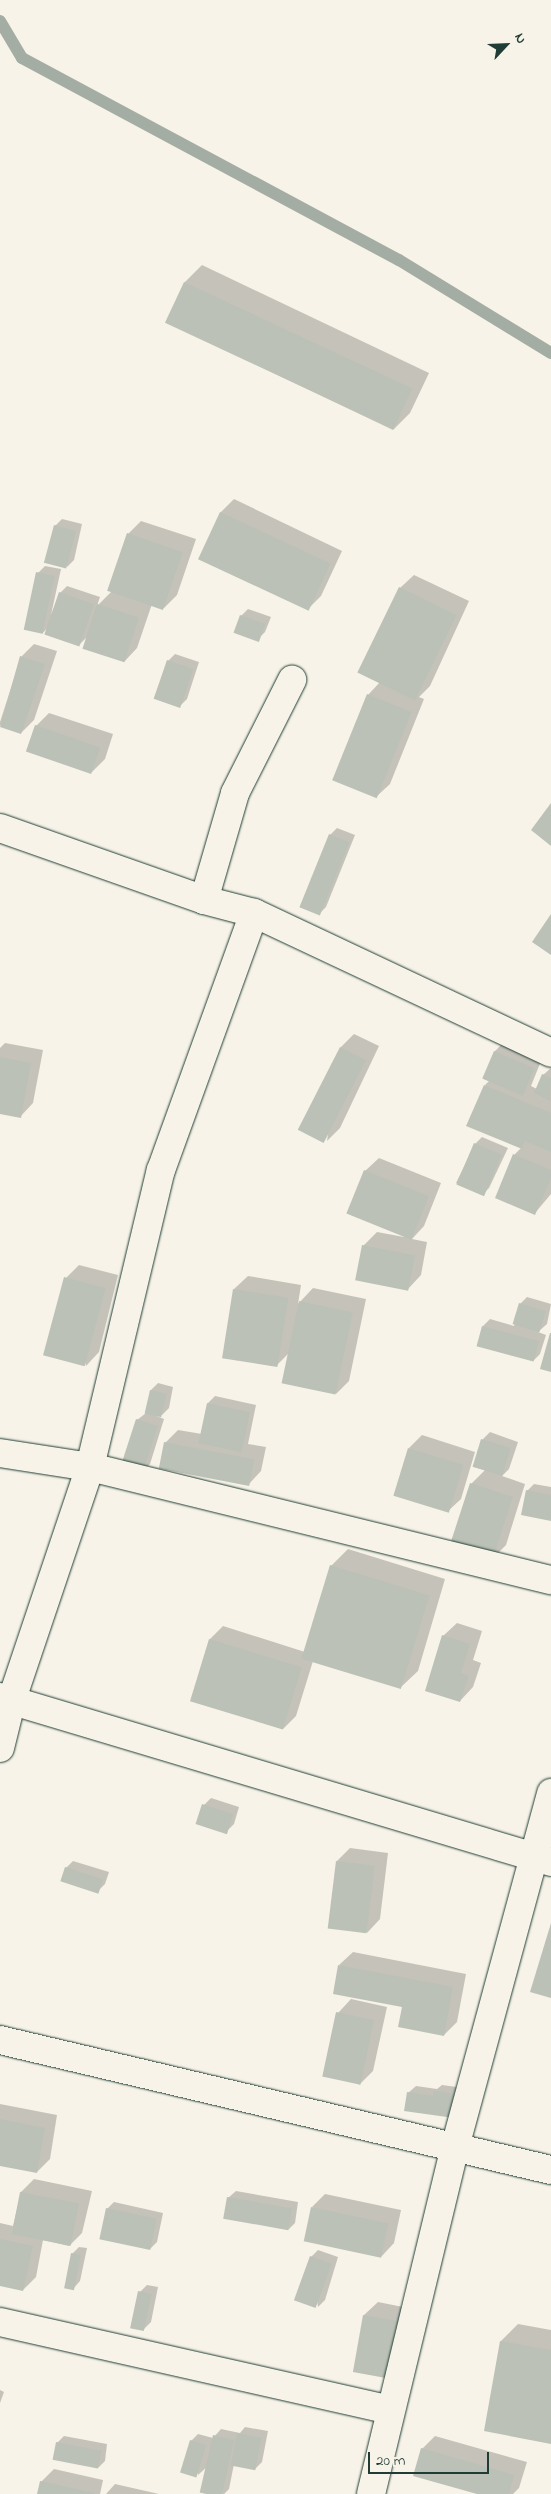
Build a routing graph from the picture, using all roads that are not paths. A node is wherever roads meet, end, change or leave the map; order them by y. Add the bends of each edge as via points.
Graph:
1 (292, 680) dead end
2 (0, 828) edge
3 (204, 900) junction
4 (254, 913) junction
5 (551, 1054) edge
6 (0, 1453) edge
7 (90, 1467) junction
8 (551, 1580) edge
9 (6, 1698) edge
10 (0, 1748) edge
11 (551, 1793) edge
12 (542, 1860) edge
13 (0, 2040) edge
14 (455, 2147) junction
15 (551, 2170) edge
16 (0, 2322) edge
17 (390, 2410) junction
18 (371, 2494) edge

1 - 3 street via 235,793
2 - 3 street
3 - 4 street
4 - 5 street
4 - 7 street via 161,1170
6 - 7 street
7 - 8 street
7 - 9 street
9 - 10 street
9 - 12 street
11 - 12 street
12 - 14 street
13 - 14 street
14 - 15 street
14 - 17 street
16 - 17 street
17 - 18 street

